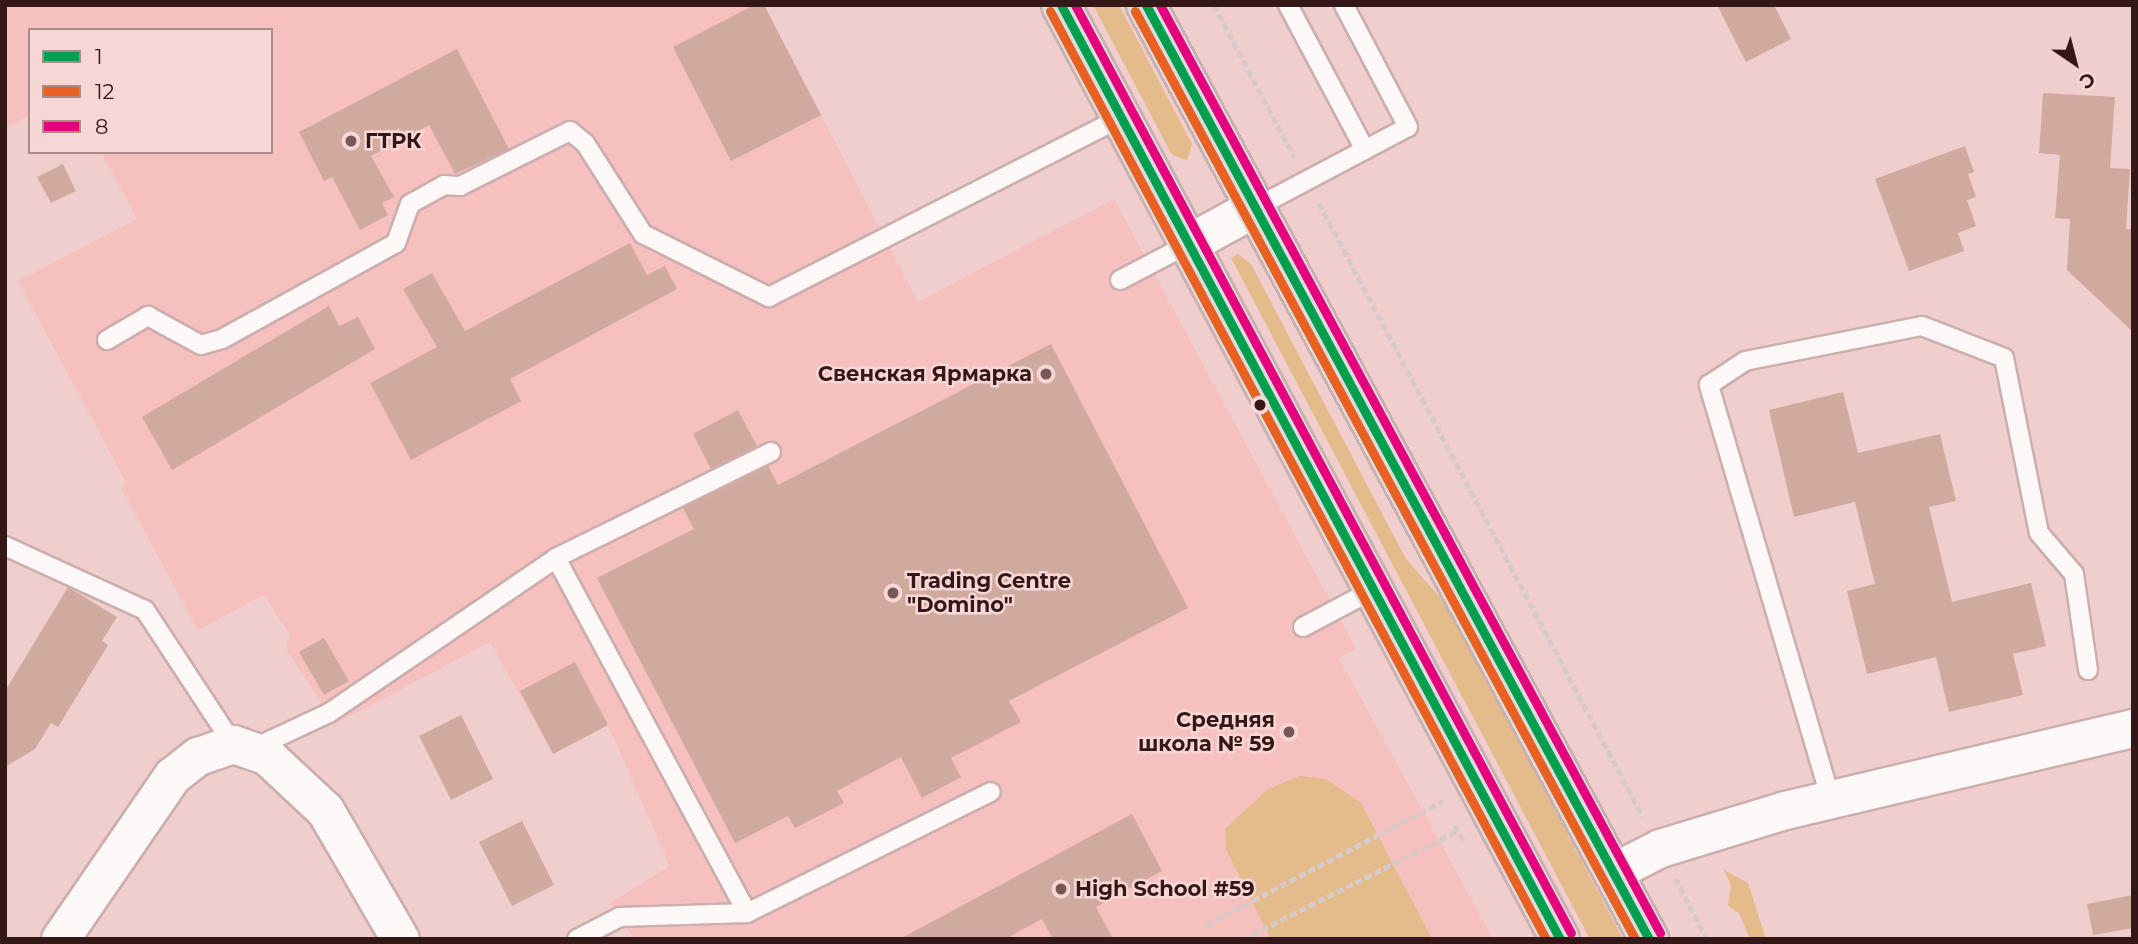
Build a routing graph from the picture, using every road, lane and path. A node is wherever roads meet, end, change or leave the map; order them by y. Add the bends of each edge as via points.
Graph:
1 (1061, 5) edge
2 (1146, 5) edge
3 (1214, 5) edge
4 (1288, 5) edge
5 (1344, 5) edge
6 (1121, 118) junction
7 (1365, 150) junction
8 (1307, 180) junction
9 (1253, 209) junction
10 (1187, 244) junction
11 (1120, 280) dead end
12 (107, 340) dead end
13 (771, 452) dead end
14 (5, 546) edge
15 (556, 558) junction
16 (1373, 590) junction
17 (1303, 627) dead end
18 (2088, 670) dead end
19 (2133, 728) edge
20 (242, 746) junction
21 (991, 792) dead end
22 (1831, 800) junction
23 (1443, 801) dead end
24 (1458, 831) dead end
25 (1660, 848) junction
26 (1613, 872) junction
27 (747, 913) junction
28 (1206, 925) dead end
29 (60, 939) edge
30 (401, 939) edge
31 (577, 939) edge
32 (1243, 939) edge
33 (1560, 939) edge
34 (1648, 939) edge
35 (1707, 939) edge

1 - 6 main road
2 - 9 main road
3 - 8 path
4 - 7 lane
5 - 7 lane via 1408,127
6 - 10 main road
6 - 12 lane via 769,297 643,234 585,143 570,131 460,186 444,185 410,204 396,243 222,339 201,345 148,316
7 - 8 lane
8 - 9 lane
8 - 25 path
9 - 10 main road
9 - 26 main road
10 - 11 lane
10 - 16 main road
13 - 15 lane
14 - 20 lane via 145,610
15 - 20 lane via 329,713
15 - 27 lane
16 - 17 lane
16 - 33 main road
18 - 22 lane via 2074,575 2039,533 2004,358 1922,326 1745,361 1709,385
19 - 22 street
20 - 29 street via 198,756 172,776
20 - 30 street via 267,756 325,810
21 - 27 lane
22 - 25 street
23 - 28 path
24 - 32 path
25 - 26 street
25 - 35 path
26 - 34 main road
27 - 31 lane via 620,917

